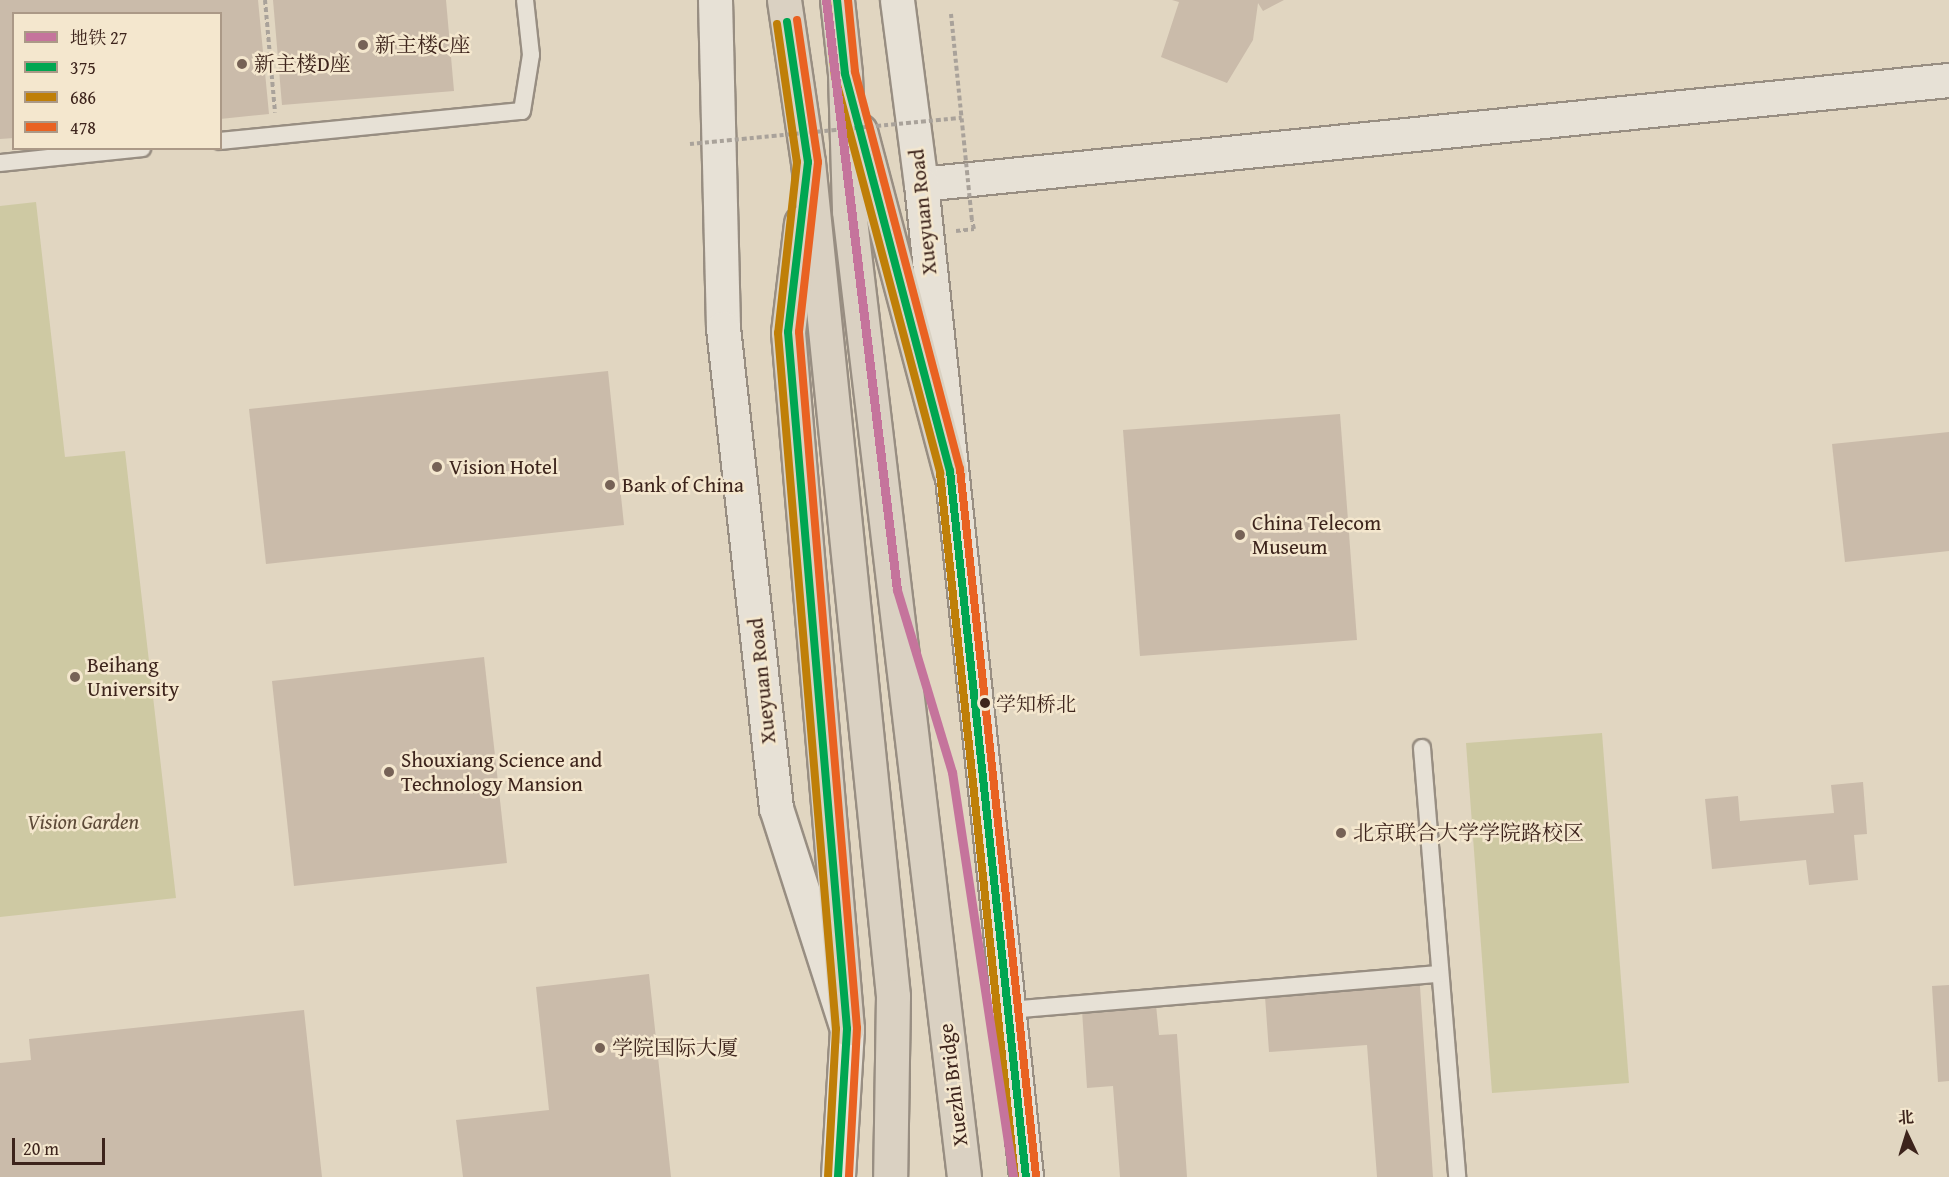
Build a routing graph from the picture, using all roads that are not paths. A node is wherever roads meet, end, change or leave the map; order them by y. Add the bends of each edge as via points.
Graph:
1 (525, 0) edge
2 (715, 0) edge
3 (784, 0) edge
4 (837, 0) edge
5 (897, 0) edge
6 (845, 74) junction
7 (1949, 80) edge
8 (222, 141) edge
9 (123, 150) edge
10 (808, 162) junction
11 (0, 163) edge
12 (921, 184) junction
13 (950, 471) junction
14 (1422, 748) dead end
15 (1440, 974) junction
16 (1008, 1010) junction
17 (847, 1029) junction
18 (838, 1177) edge
19 (890, 1177) edge
20 (964, 1177) edge
21 (1026, 1177) edge
22 (1457, 1177) edge

1 - 8 lane via 531,55 522,111
2 - 17 street, Xueyuan Road via 723,328 776,808
3 - 10 highway
4 - 6 highway
5 - 12 street, Xueyuan Road
6 - 13 highway
6 - 20 highway, Xuezhi Bridge via 849,211
7 - 12 street
9 - 11 lane
10 - 17 highway via 788,332 826,817
10 - 19 highway via 893,996
12 - 13 street, Xueyuan Road
13 - 16 street, Xueyuan Road
14 - 15 lane
15 - 16 lane
15 - 22 lane
16 - 21 street, Xueyuan Road
17 - 18 street

